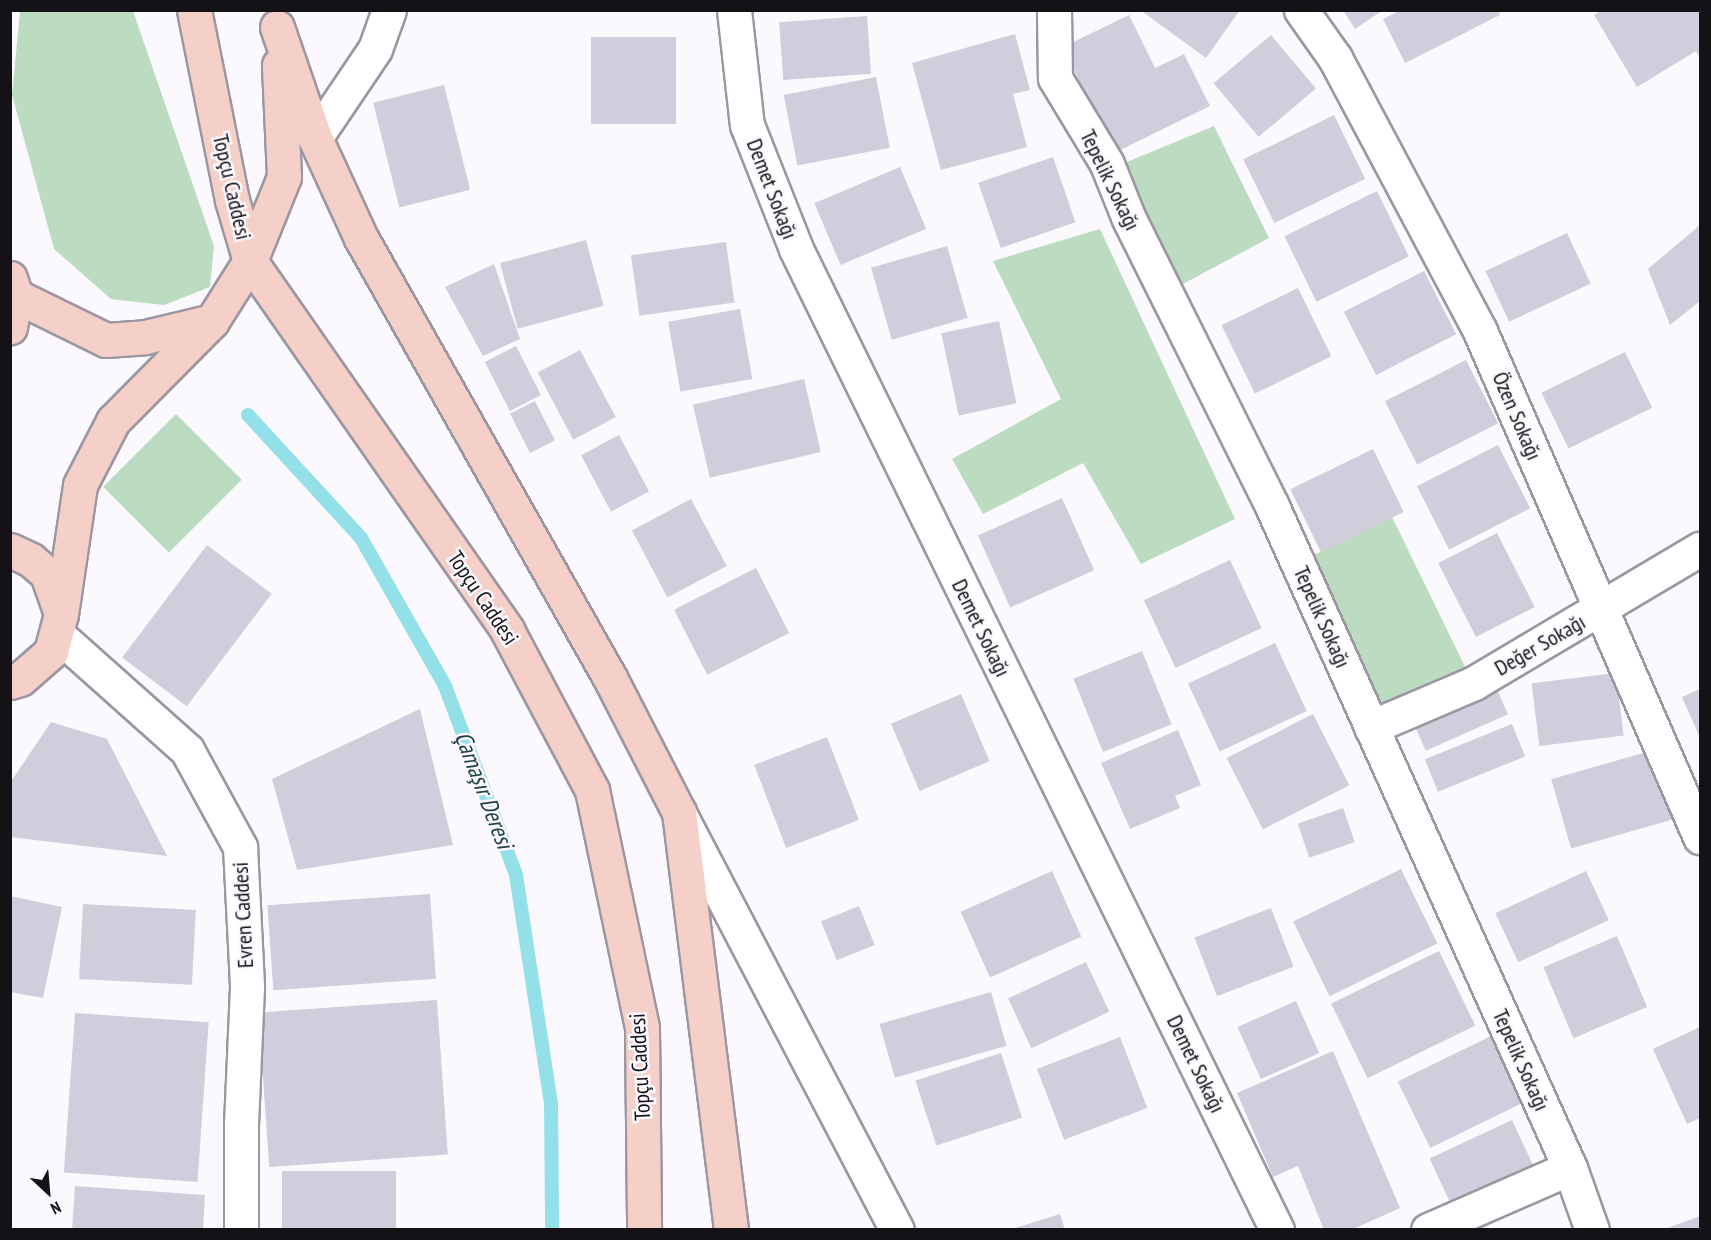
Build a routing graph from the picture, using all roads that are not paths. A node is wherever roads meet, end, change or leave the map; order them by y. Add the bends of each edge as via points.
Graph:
1 (194, 10) edge
2 (389, 10) edge
3 (734, 10) edge
4 (1054, 10) edge
5 (1301, 10) edge
6 (276, 19) edge
7 (315, 138) junction
8 (250, 261) junction
9 (12, 298) edge
10 (212, 321) junction
11 (1701, 549) edge
12 (10, 550) edge
13 (1601, 610) junction
14 (60, 624) junction
15 (14, 686) edge
16 (1371, 727) junction
17 (679, 812) junction
18 (1701, 837) edge
19 (1570, 1168) junction
20 (241, 1230) edge
21 (644, 1230) edge
22 (731, 1230) edge
23 (897, 1230) edge
24 (1277, 1230) edge
25 (1428, 1230) edge
26 (1592, 1230) edge

1 - 8 street, Topçu Caddesi via 232,200
2 - 7 street via 375,49
3 - 24 street, Demet Sokağı via 747,125 796,249
4 - 16 street, Tepelik Sokağı via 1055,78 1107,164 1130,219 1272,506
5 - 13 street, Özen Sokağı via 1335,58 1480,332
6 - 7 street
6 - 8 street via 284,177
7 - 17 street via 361,238 604,668
8 - 10 street
8 - 21 street, Topçu Caddesi via 507,630 592,790 642,1028
9 - 10 street via 106,340 145,337
10 - 14 street via 113,421 80,485
11 - 13 street, Değer Sokağı
12 - 14 street via 31,560 47,574
13 - 16 street, Değer Sokağı via 1474,683
13 - 18 street, Özen Sokağı
14 - 15 street via 51,652
14 - 20 street, Evren Caddesi via 186,750 240,847 247,987
16 - 19 street, Tepelik Sokağı
17 - 22 street
17 - 23 street
19 - 25 street
19 - 26 street, Tepelik Sokağı

